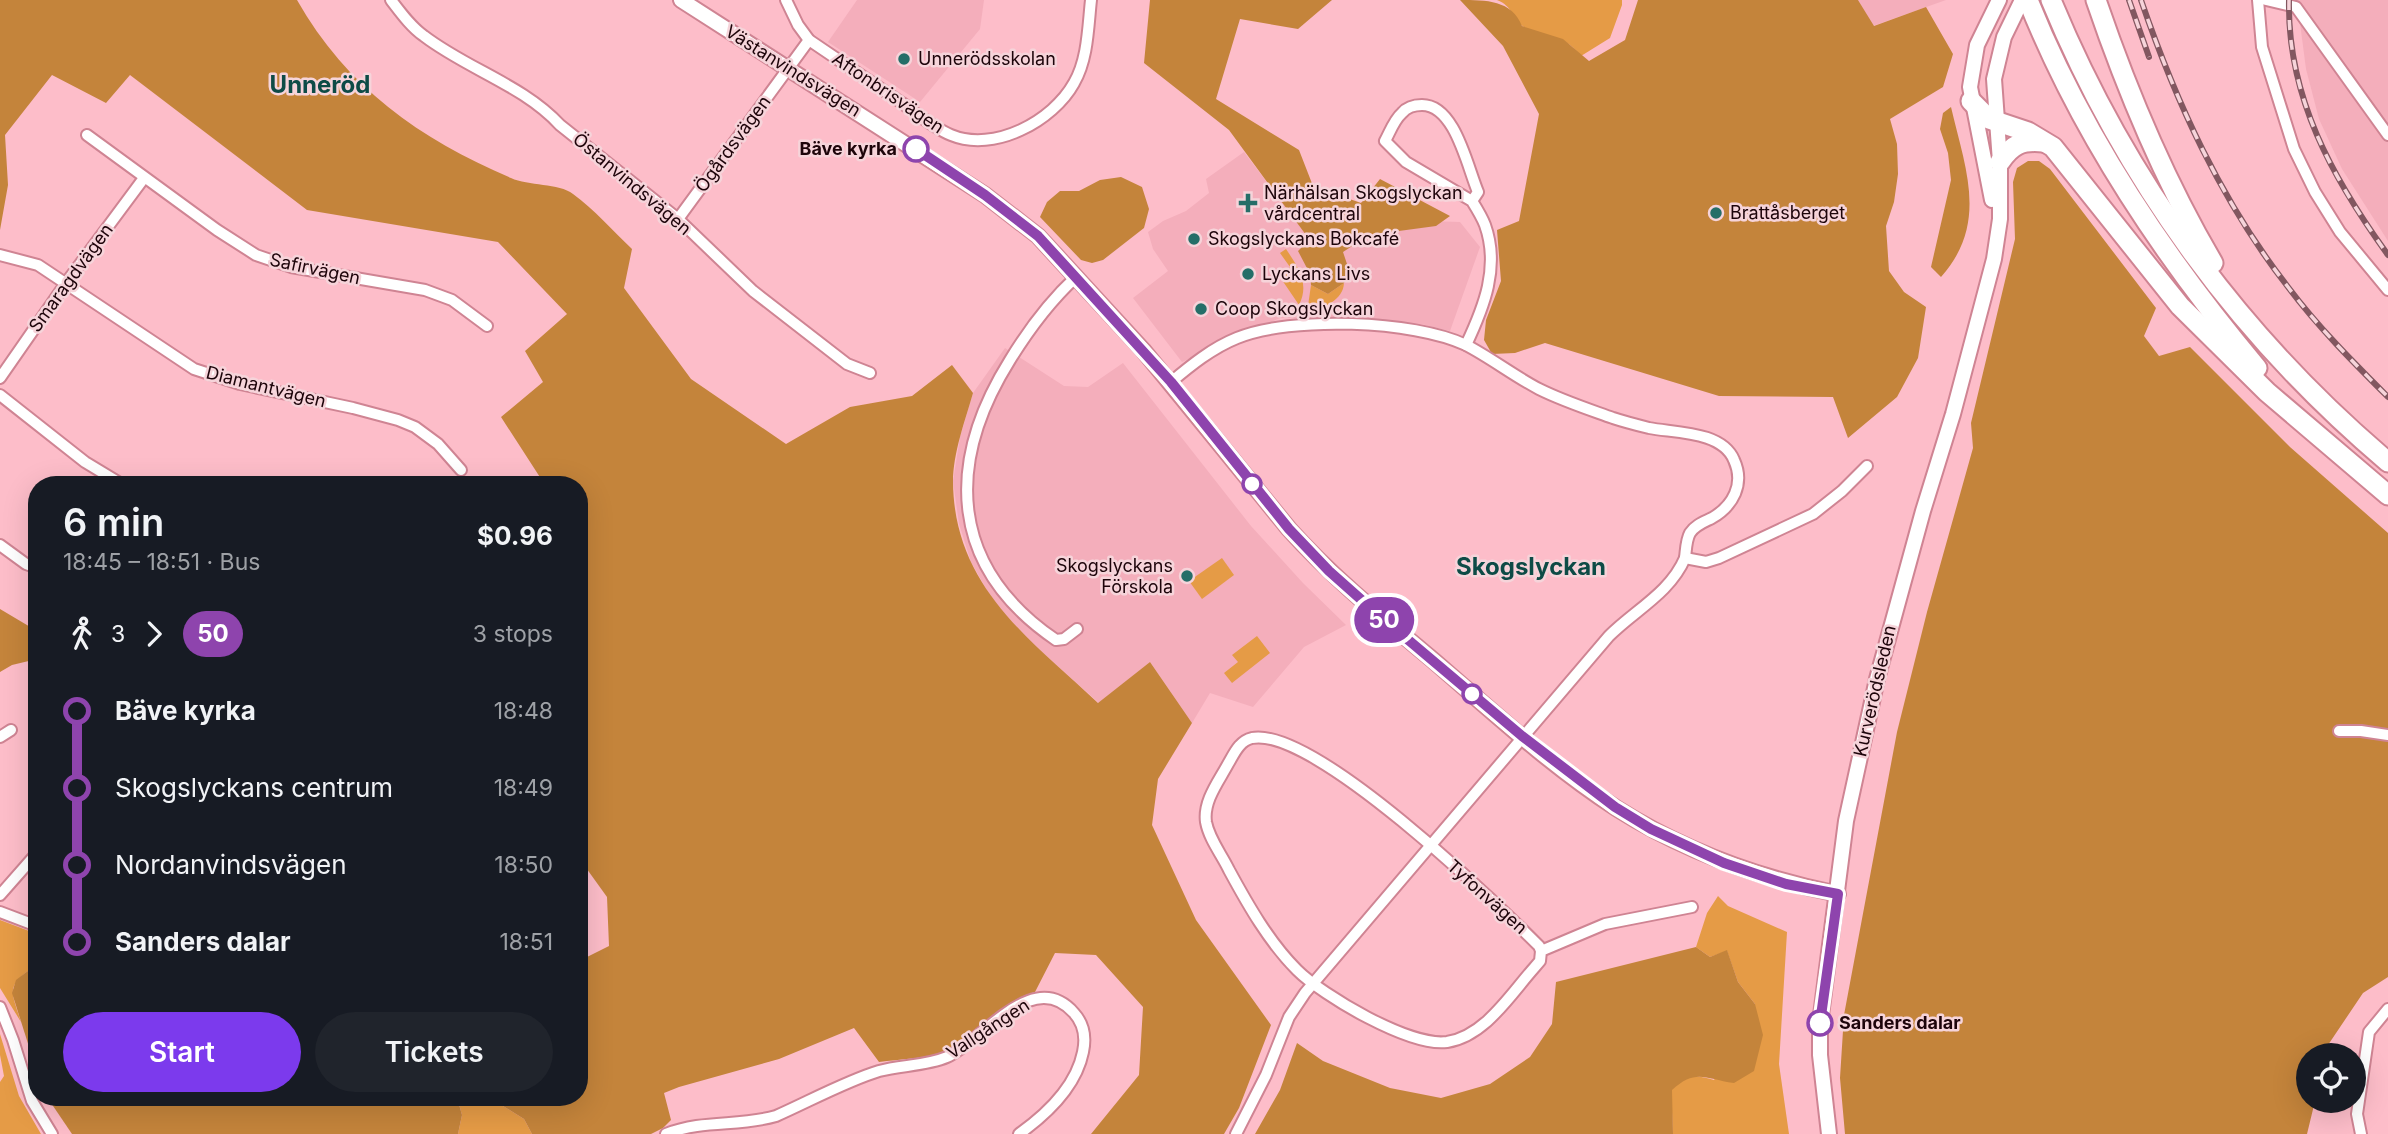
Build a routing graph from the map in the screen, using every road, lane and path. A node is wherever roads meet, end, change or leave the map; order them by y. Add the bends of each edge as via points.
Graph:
1 (391, 0) edge
2 (681, 0) edge
3 (786, 0) edge
4 (1091, 0) edge
5 (2051, 0) edge
6 (2096, 0) edge
7 (2258, 0) edge
8 (2266, 0) edge
9 (2008, 4) edge
10 (809, 40) junction
11 (789, 69) junction
12 (1971, 101) junction
13 (1996, 122) junction
14 (87, 135) dead end
15 (2388, 135) edge
16 (2045, 142) junction
17 (2000, 162) junction
18 (144, 178) junction
19 (1472, 201) junction
20 (678, 219) junction
21 (0, 255) edge
22 (1994, 258) junction
23 (1076, 277) junction
24 (66, 283) junction
25 (2388, 290) edge
26 (487, 326) dead end
27 (2255, 333) junction
28 (1466, 345) junction
29 (870, 373) dead end
30 (0, 378) edge
31 (1171, 382) junction
32 (0, 395) edge
33 (2339, 452) junction
34 (2388, 462) edge
35 (1867, 466) dead end
36 (461, 470) dead end
37 (107, 476) edge
38 (2388, 495) edge
39 (0, 545) edge
40 (1685, 558) junction
41 (28, 565) edge
42 (1077, 629) dead end
43 (11, 730) dead end
44 (2339, 731) dead end
45 (2388, 735) edge
46 (1522, 736) junction
47 (0, 737) edge
48 (1430, 846) junction
49 (28, 863) edge
50 (1838, 894) junction
51 (0, 895) edge
52 (1692, 907) dead end
53 (0, 912) edge
54 (28, 923) edge
55 (1541, 951) junction
56 (1314, 984) junction
57 (0, 1007) edge
58 (2388, 1009) edge
59 (28, 1088) edge
60 (35, 1106) edge
61 (674, 1133) edge
62 (52, 1134) edge
63 (1019, 1134) edge
64 (1236, 1134) edge
65 (1829, 1134) edge
66 (2361, 1134) edge

1 - 20 street, Östanvindsvägen via 422,35 544,108
2 - 11 street, Västanvindsvägen
3 - 10 street
4 - 10 street, Aftonbrisvägen via 1084,52 1074,83 1032,125 985,140 951,135
5 - 27 highway via 2096,97 2146,185
6 - 27 highway via 2146,133 2185,215
7 - 25 street via 2262,47 2294,149 2340,232
8 - 15 street via 2296,7
9 - 12 street, Kurverödsleden via 1977,45
9 - 13 street, Kurverödsleden via 1994,79
9 - 33 highway via 2180,272 2258,370
10 - 11 street, Ögårdsvägen
11 - 20 street, Ögårdsvägen
11 - 23 street, Västanvindsvägen via 985,195 1038,236
12 - 13 highway
12 - 22 street, Kurverödsleden via 1990,181
13 - 16 highway
13 - 17 street, Kurverödsleden
14 - 18 street, Safirvägen
16 - 17 highway via 2017,144
16 - 33 highway via 2180,306 2267,392
17 - 22 street, Kurverödsleden via 2000,219
18 - 24 street, Smaragdvägen
18 - 26 street, Safirvägen via 256,256 291,267 425,290 452,300
19 - 19 street via 1478,192 1455,129 1436,107 1411,107 1402,112 1385,141 1405,162
19 - 28 street via 1486,228 1492,258 1484,302
20 - 29 street, Östanvindsvägen via 753,291 847,364
21 - 24 street, Diamantvägen via 37,265
22 - 50 street, Kurverödsleden via 1877,679 1846,821
23 - 31 street, Västanvindsvägen
23 - 42 street via 1033,323 992,391 971,445 967,501 980,555 1004,595 1056,639
24 - 30 street, Smaragdvägen
24 - 36 street, Diamantvägen via 194,369 398,420 438,444
27 - 34 highway via 2309,391
28 - 31 street via 1395,328 1292,324 1235,338
28 - 40 street via 1562,399 1632,424 1724,446 1736,465 1736,493 1723,511 1692,530
31 - 46 street, Västanvindsvägen via 1315,557
32 - 37 street
33 - 38 highway
35 - 40 street via 1833,499 1801,520 1706,562
39 - 41 street
40 - 46 street via 1667,587 1609,636
43 - 47 street
44 - 45 street
46 - 48 street
46 - 50 street, Västanvindsvägen via 1593,792 1651,829 1724,863 1786,884
48 - 55 street, Tyfonvägen via 1486,893
48 - 56 street
48 - 56 street, Tyfonvägen via 1363,789 1293,747 1269,738 1241,744 1209,801 1206,824 1253,912 1297,970
49 - 51 street
50 - 65 street, Kurverödsleden via 1820,1023
52 - 55 street via 1605,924
53 - 54 street
55 - 56 street, Tyfonvägen via 1540,961 1481,1027 1448,1042 1418,1039 1385,1027
56 - 64 street via 1289,1017
57 - 59 street
58 - 66 street via 2369,1032 2357,1114
60 - 62 street
61 - 63 street, Vallgången via 699,1124 760,1121 876,1072 948,1056 1024,1002 1048,999 1071,1009 1079,1020 1085,1038 1083,1057 1064,1093 1043,1117

